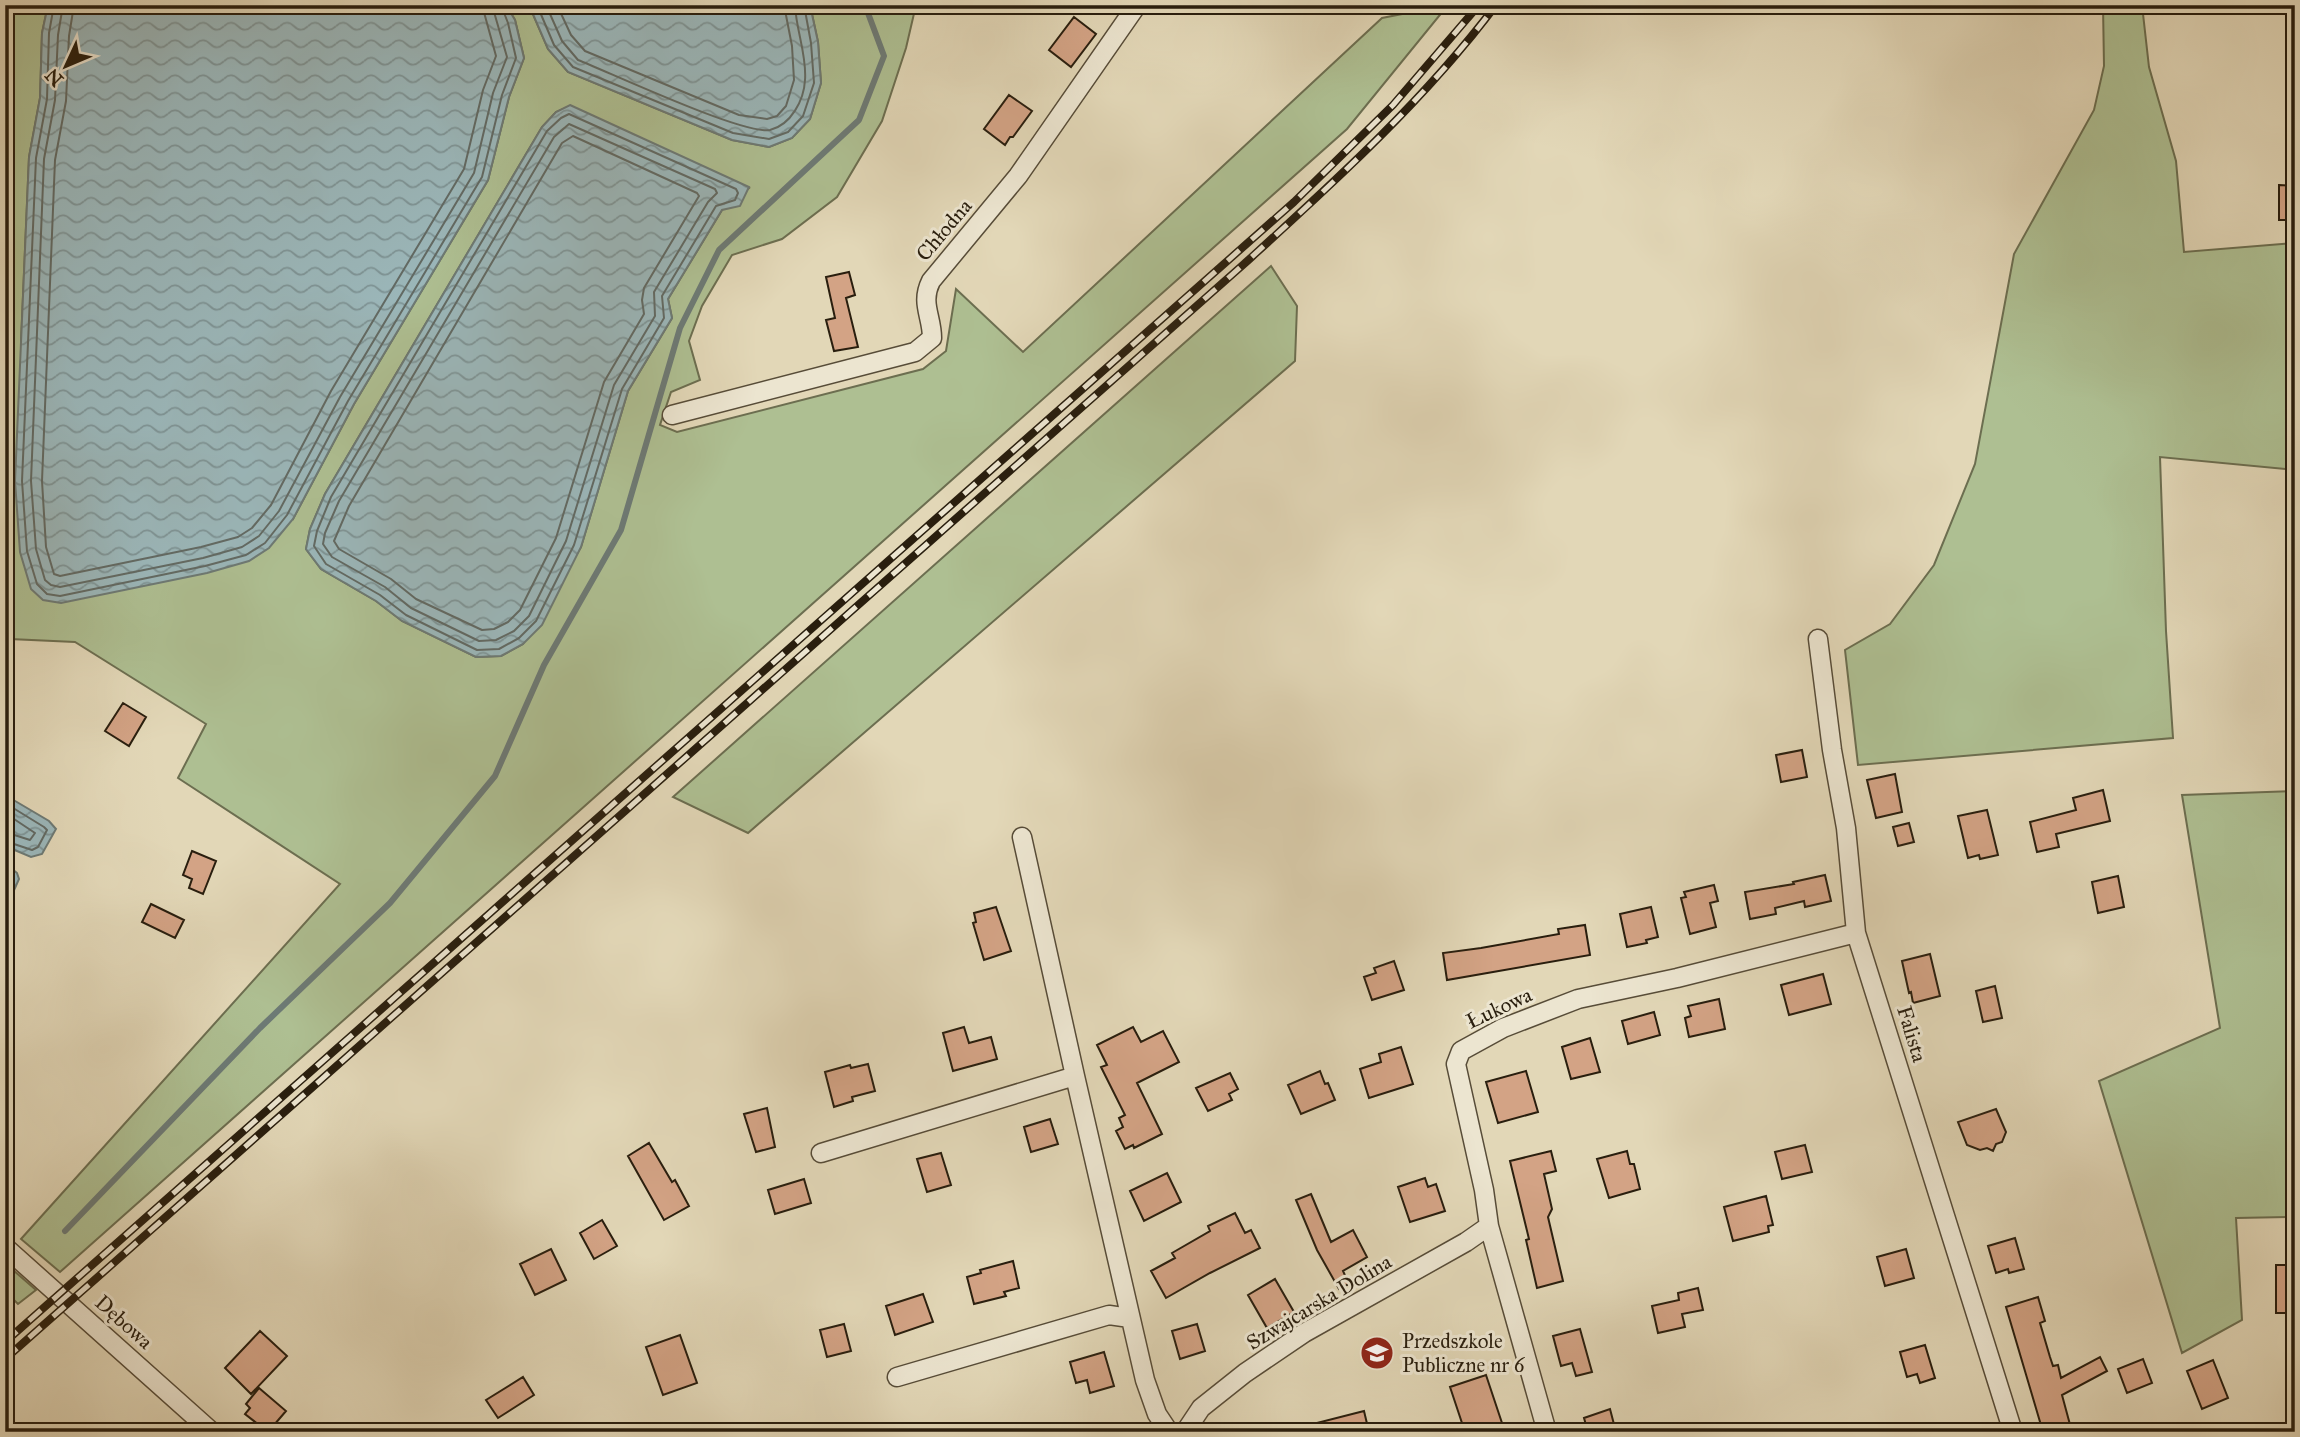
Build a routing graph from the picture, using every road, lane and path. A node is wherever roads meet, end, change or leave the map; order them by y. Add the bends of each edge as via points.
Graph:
1 (1137, 5) edge
2 (671, 415) dead end
3 (1818, 639) dead end
4 (1022, 837) dead end
5 (1856, 933) junction
6 (1075, 1076) junction
7 (821, 1153) dead end
8 (1489, 1226) junction
9 (5, 1247) edge
10 (1130, 1318) junction
11 (897, 1377) dead end
12 (212, 1432) edge
13 (1169, 1432) edge
14 (1185, 1432) edge
15 (1547, 1432) edge
16 (2014, 1432) edge

1 - 2 street, Chłodna via 1018,176 931,281 925,293 932,338 925,345 915,352
3 - 5 street, Falista via 1846,828
4 - 6 street
5 - 8 street, Łukowa via 1578,999 1503,1028 1461,1051 1456,1064
5 - 16 street, Falista
6 - 7 street
6 - 10 street
8 - 14 street, Szwajcarska Dolina via 1304,1333 1201,1408
8 - 15 street, Łukowa
9 - 12 street, Dębowa
10 - 11 street via 1109,1315
10 - 13 street via 1145,1380

